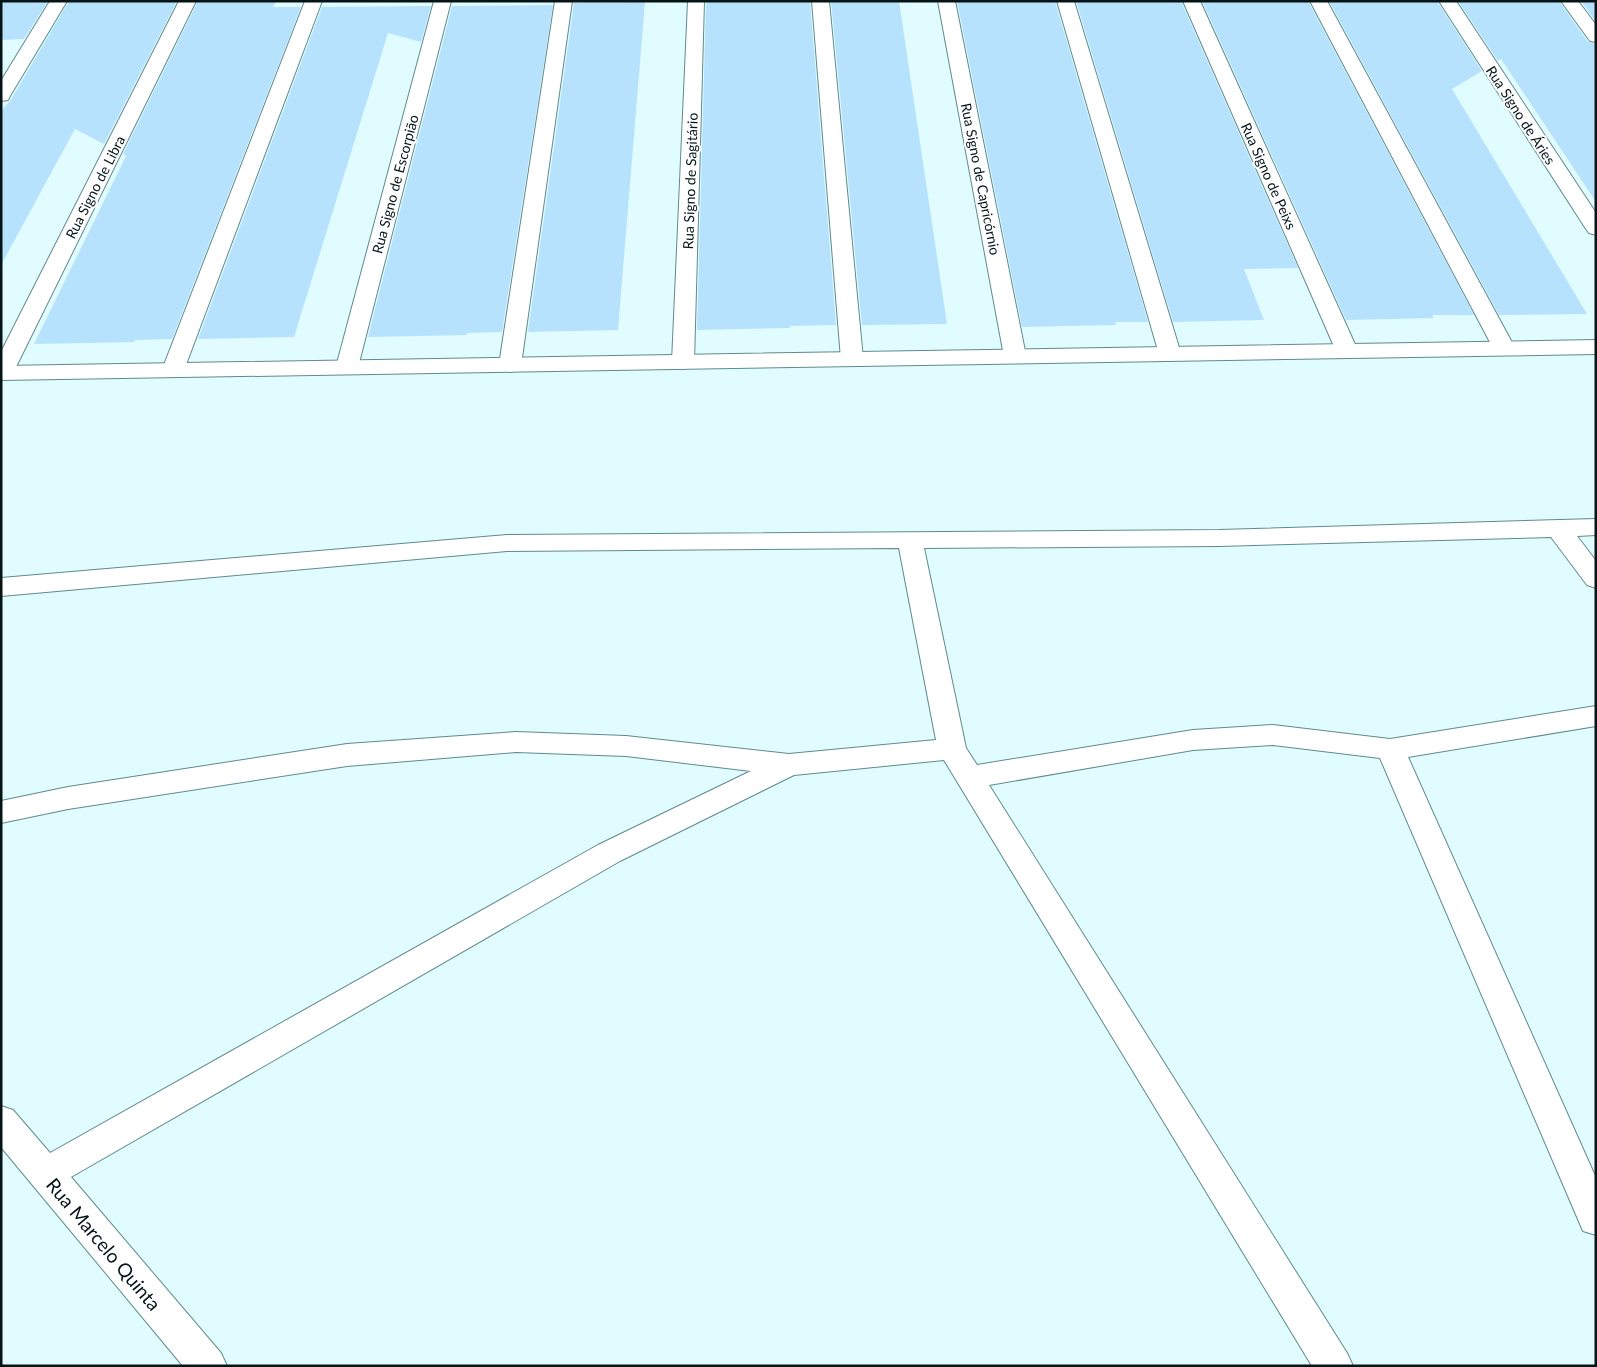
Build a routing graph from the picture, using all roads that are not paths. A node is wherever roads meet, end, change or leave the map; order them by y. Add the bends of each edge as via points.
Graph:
1 (58, 1) edge
2 (188, 1) edge
3 (314, 1) edge
4 (443, 1) edge
5 (564, 1) edge
6 (696, 1) edge
7 (820, 1) edge
8 (946, 1) edge
9 (1065, 1) edge
10 (1191, 1) edge
11 (1318, 1) edge
12 (1447, 1) edge
13 (1569, 1) edge
14 (1596, 37) edge
15 (1, 96) edge
16 (1596, 229) edge
17 (1596, 347) edge
18 (1504, 348) junction
19 (1347, 351) junction
20 (1170, 354) junction
21 (1015, 356) junction
22 (852, 359) junction
23 (683, 362) junction
24 (510, 365) junction
25 (347, 367) junction
26 (173, 370) junction
27 (1, 373) edge
28 (1596, 527) edge
29 (1558, 529) junction
30 (910, 540) junction
31 (1596, 579) edge
32 (1, 586) edge
33 (1596, 716) edge
34 (952, 749) junction
35 (1390, 749) junction
36 (789, 765) junction
37 (970, 777) junction
38 (1, 812) edge
39 (1, 1121) edge
40 (45, 1174) junction
41 (1596, 1219) edge
42 (208, 1366) edge
43 (1334, 1366) edge

1 - 15 street
2 - 27 street, Rua Signo de Libra
3 - 26 street
4 - 25 street, Rua Signo de Escorpião
5 - 24 street
6 - 23 street, Rua Signo de Sagitário
7 - 22 street
8 - 21 street, Rua Signo de Capricórnio
9 - 20 street
10 - 19 street, Rua Signo de Peixs
11 - 18 street
12 - 16 street, Rua Signo de Áries
13 - 14 street
17 - 18 street
18 - 19 street
19 - 20 street
20 - 21 street
21 - 22 street
22 - 23 street
23 - 24 street
24 - 25 street
25 - 26 street
26 - 27 street
28 - 29 street
29 - 30 street via 1219,538
29 - 31 street
30 - 32 street via 507,543
30 - 34 street
33 - 35 street
34 - 36 street
34 - 37 street
35 - 37 street via 1273,735 1193,740
35 - 41 street
36 - 38 street via 626,746 516,742 347,755 68,798
36 - 40 street via 609,853
37 - 43 street
39 - 40 street, Rua Marcelo Quinta
40 - 42 street, Rua Marcelo Quinta

